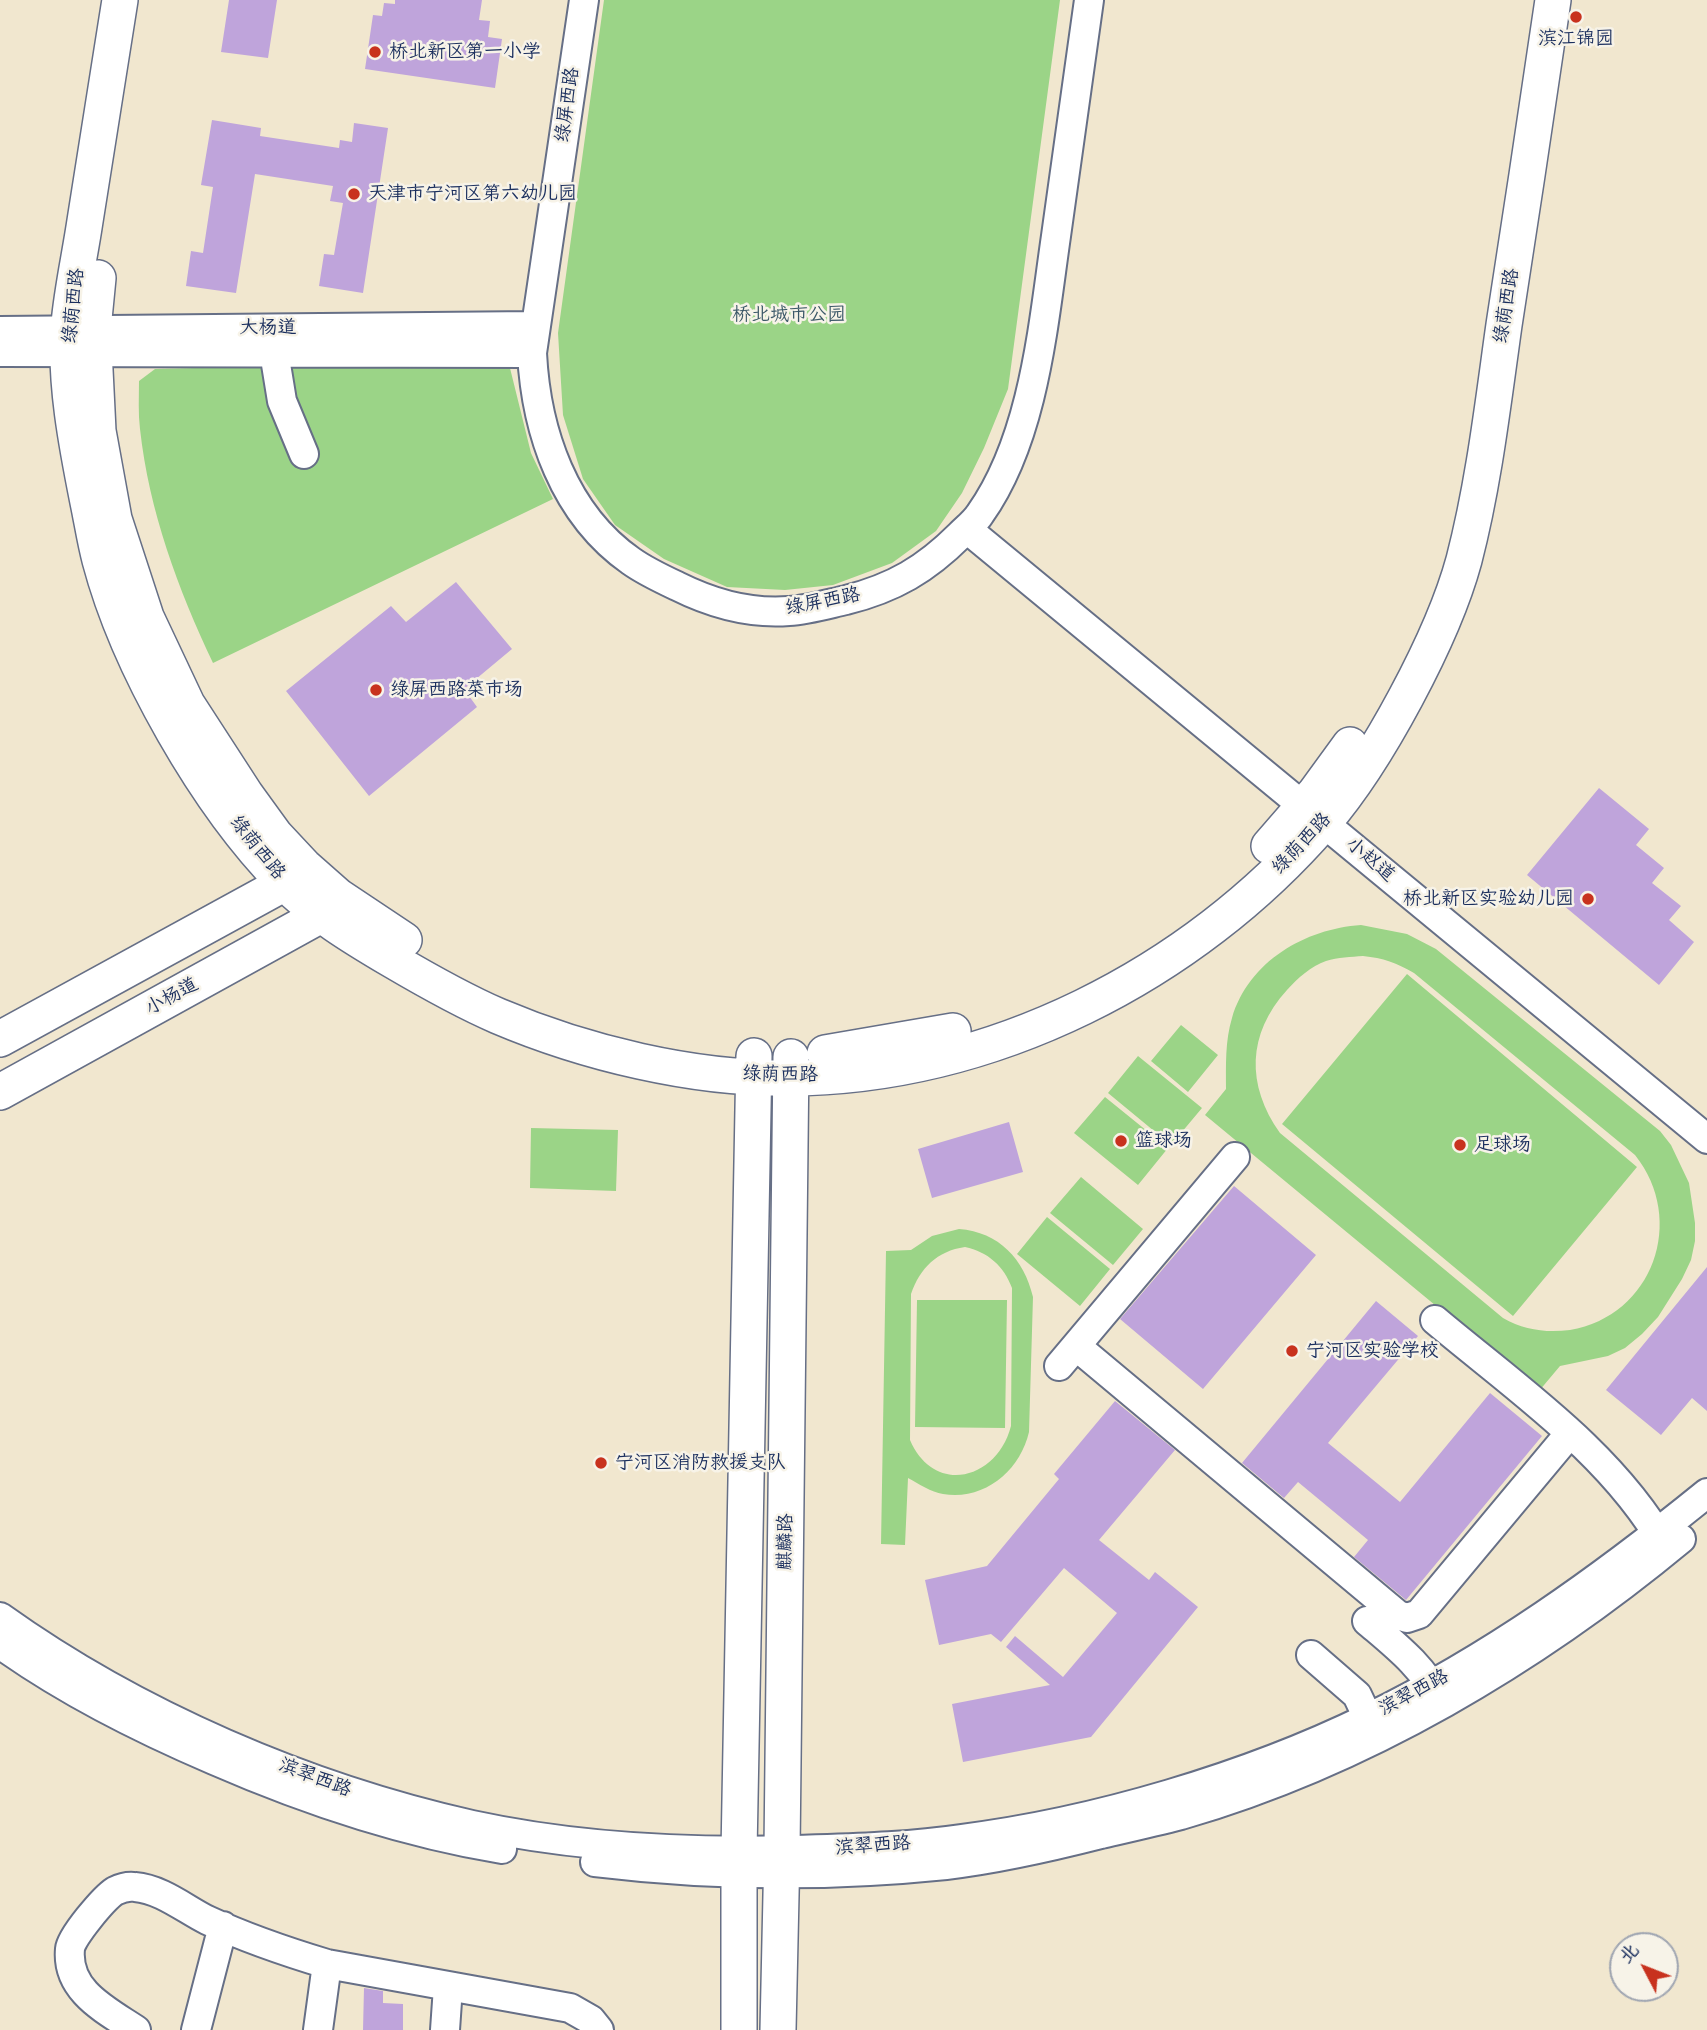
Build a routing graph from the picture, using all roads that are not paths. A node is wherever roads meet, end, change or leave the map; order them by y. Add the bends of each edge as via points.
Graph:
1 (120, 0) edge
2 (141, 0) edge
3 (584, 0) edge
4 (1089, 0) edge
5 (1529, 0) edge
6 (1553, 0) edge
7 (0, 331) edge
8 (81, 340) junction
9 (534, 340) junction
10 (0, 352) edge
11 (274, 352) junction
12 (304, 454) dead end
13 (973, 523) junction
14 (1320, 808) junction
15 (295, 875) junction
16 (329, 906) junction
17 (0, 1039) edge
18 (754, 1066) junction
19 (791, 1067) junction
20 (0, 1092) edge
21 (1707, 1113) edge
22 (1707, 1139) edge
23 (1235, 1157) dead end
24 (1435, 1320) dead end
25 (1570, 1433) junction
26 (1707, 1493) edge
27 (1707, 1518) edge
28 (1662, 1542) junction
29 (0, 1617) edge
30 (1367, 1621) dead end
31 (0, 1644) edge
32 (1311, 1655) dead end
33 (1437, 1694) junction
34 (1372, 1728) junction
35 (739, 1862) junction
36 (782, 1862) junction
37 (223, 1926) junction
38 (327, 1964) junction
39 (448, 1987) junction
40 (136, 2030) edge
41 (196, 2030) edge
42 (318, 2030) edge
43 (445, 2030) edge
44 (599, 2030) edge
45 (739, 2030) edge
46 (778, 2030) edge

1 - 8 main road, 绿荫西路
2 - 8 main road, 绿荫西路 via 96,295
3 - 9 street, 绿屏西路
4 - 13 street, 绿屏西路 via 1031,384 1003,473
5 - 14 main road, 绿荫西路 via 1465,433 1444,541 1415,626 1389,683
6 - 14 main road, 绿荫西路 via 1486,450 1463,561 1444,618 1406,697 1375,750
7 - 8 street, 大杨道
8 - 9 street, 大杨道
8 - 10 street, 大杨道
8 - 11 street, 大杨道
8 - 15 main road, 绿荫西路 via 114,519 146,617 187,704 275,835
9 - 11 street, 大杨道
9 - 13 street, 绿屏西路 via 534,391 541,423 551,454 582,513 631,561 688,592 721,604 789,611 863,596 902,581 938,557
11 - 12 street via 282,401
13 - 14 street, 小赵道
14 - 19 main road, 绿荫西路 via 1279,870 1215,927 1098,1000 1017,1034 942,1058 896,1068
14 - 21 street, 小赵道
14 - 22 street, 小赵道
15 - 16 main road, 绿荫西路
15 - 17 main road
16 - 18 main road, 绿荫西路 via 434,984 525,1027 620,1056 686,1069
16 - 20 main road, 小杨道
18 - 19 main road, 绿荫西路
18 - 35 main road
19 - 36 main road, 麒麟路
23 - 25 street via 1067,1356 1407,1618 1419,1614
24 - 25 street
25 - 28 street via 1629,1495
26 - 28 street, 滨翠西路
27 - 28 street, 滨翠西路
28 - 33 street, 滨翠西路 via 1545,1641
29 - 35 street, 滨翠西路 via 49,1652 173,1719 334,1787 475,1825
30 - 33 street via 1405,1653
31 - 35 street, 滨翠西路 via 44,1674 158,1736 319,1803 397,1827 548,1857 653,1869
32 - 34 street via 1357,1695
33 - 34 street, 滨翠西路
34 - 36 street, 滨翠西路 via 1278,1781 1182,1814 1056,1846 947,1865
35 - 36 street, 滨翠西路
35 - 45 main road
36 - 46 main road, 麒麟路
37 - 38 street
37 - 40 street via 136,1887 113,1892 99,1908 70,1945 69,1969 77,1984 102,2008
37 - 41 street
38 - 39 street
38 - 42 street
39 - 43 street
39 - 44 street via 570,2008

